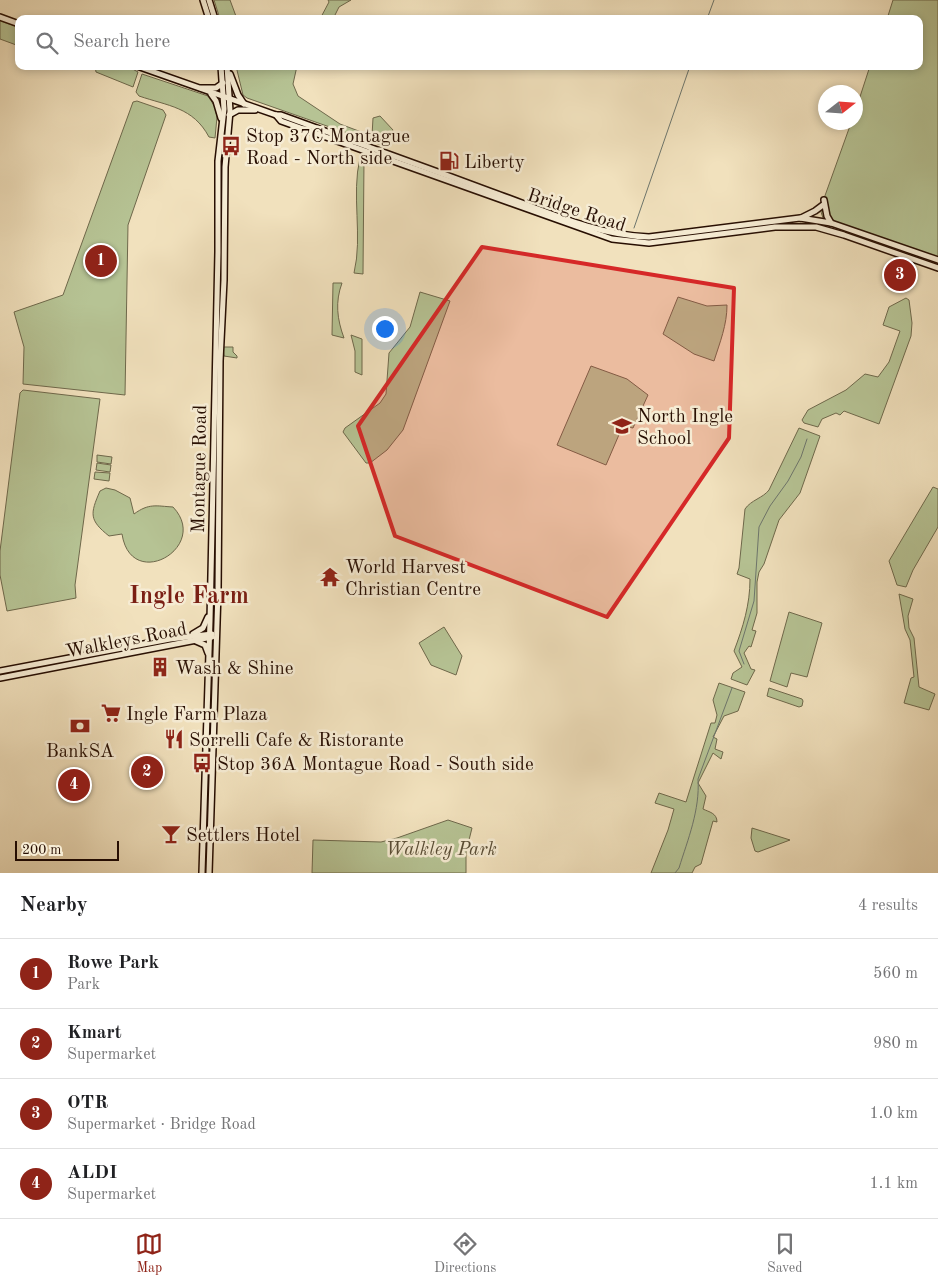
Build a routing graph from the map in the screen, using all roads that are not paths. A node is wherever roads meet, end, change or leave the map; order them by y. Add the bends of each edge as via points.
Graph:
1 (203, 0) edge
2 (209, 0) edge
3 (208, 15) edge
4 (214, 15) edge
5 (0, 17) edge
6 (15, 23) edge
7 (148, 70) edge
8 (221, 70) edge
9 (227, 70) edge
10 (229, 70) edge
11 (223, 83) junction
12 (195, 88) junction
13 (210, 93) junction
14 (226, 98) junction
15 (244, 104) junction
16 (260, 110) junction
17 (229, 115) junction
18 (223, 123) junction
19 (800, 218) junction
20 (562, 220) junction
21 (831, 224) junction
22 (922, 259) junction
23 (938, 260) edge
24 (938, 268) edge
25 (211, 607) junction
26 (217, 634) junction
27 (210, 636) junction
28 (183, 637) junction
29 (194, 641) junction
30 (209, 663) junction
31 (28, 669) junction
32 (2, 671) edge
33 (2, 677) edge
34 (202, 873) edge
35 (209, 873) edge

1 - 3 main road
2 - 4 main road
5 - 6 main road
7 - 12 main road, Bridge Road
8 - 11 main road, Montague Road
9 - 14 main road, Montague Road
10 - 15 main road
11 - 12 main road via 216,88
11 - 14 main road, Montague Road
12 - 13 main road, Bridge Road
13 - 14 main road, Bridge Road
13 - 18 main road
14 - 15 main road, Bridge Road
14 - 17 main road, Montague Road
14 - 18 main road, Montague Road
15 - 16 main road, Bridge Road
16 - 17 main road via 238,110
16 - 20 main road, Bridge Road via 282,115 362,148
17 - 26 main road, Montague Road via 224,167
18 - 25 main road, Montague Road via 218,161
19 - 20 main road, Bridge Road via 649,237 608,232
19 - 21 main road, Bridge Road
19 - 21 main road via 816,211 824,203
20 - 22 main road, Bridge Road via 612,239 640,243 776,227 816,227
21 - 22 main road, Bridge Road
22 - 23 main road, Bridge Road
22 - 24 main road, Bridge Road
25 - 27 main road, Montague Road
25 - 28 main road via 203,628
26 - 27 main road, Walkleys Road
26 - 35 main road, Montague Road
27 - 28 main road, Walkleys Road
27 - 29 main road, Walkleys Road
27 - 30 main road, Montague Road
28 - 31 main road, Walkleys Road
29 - 30 main road via 206,647
29 - 31 main road, Walkleys Road
30 - 34 main road, Montague Road
31 - 32 main road, Walkleys Road
31 - 33 main road, Walkleys Road

